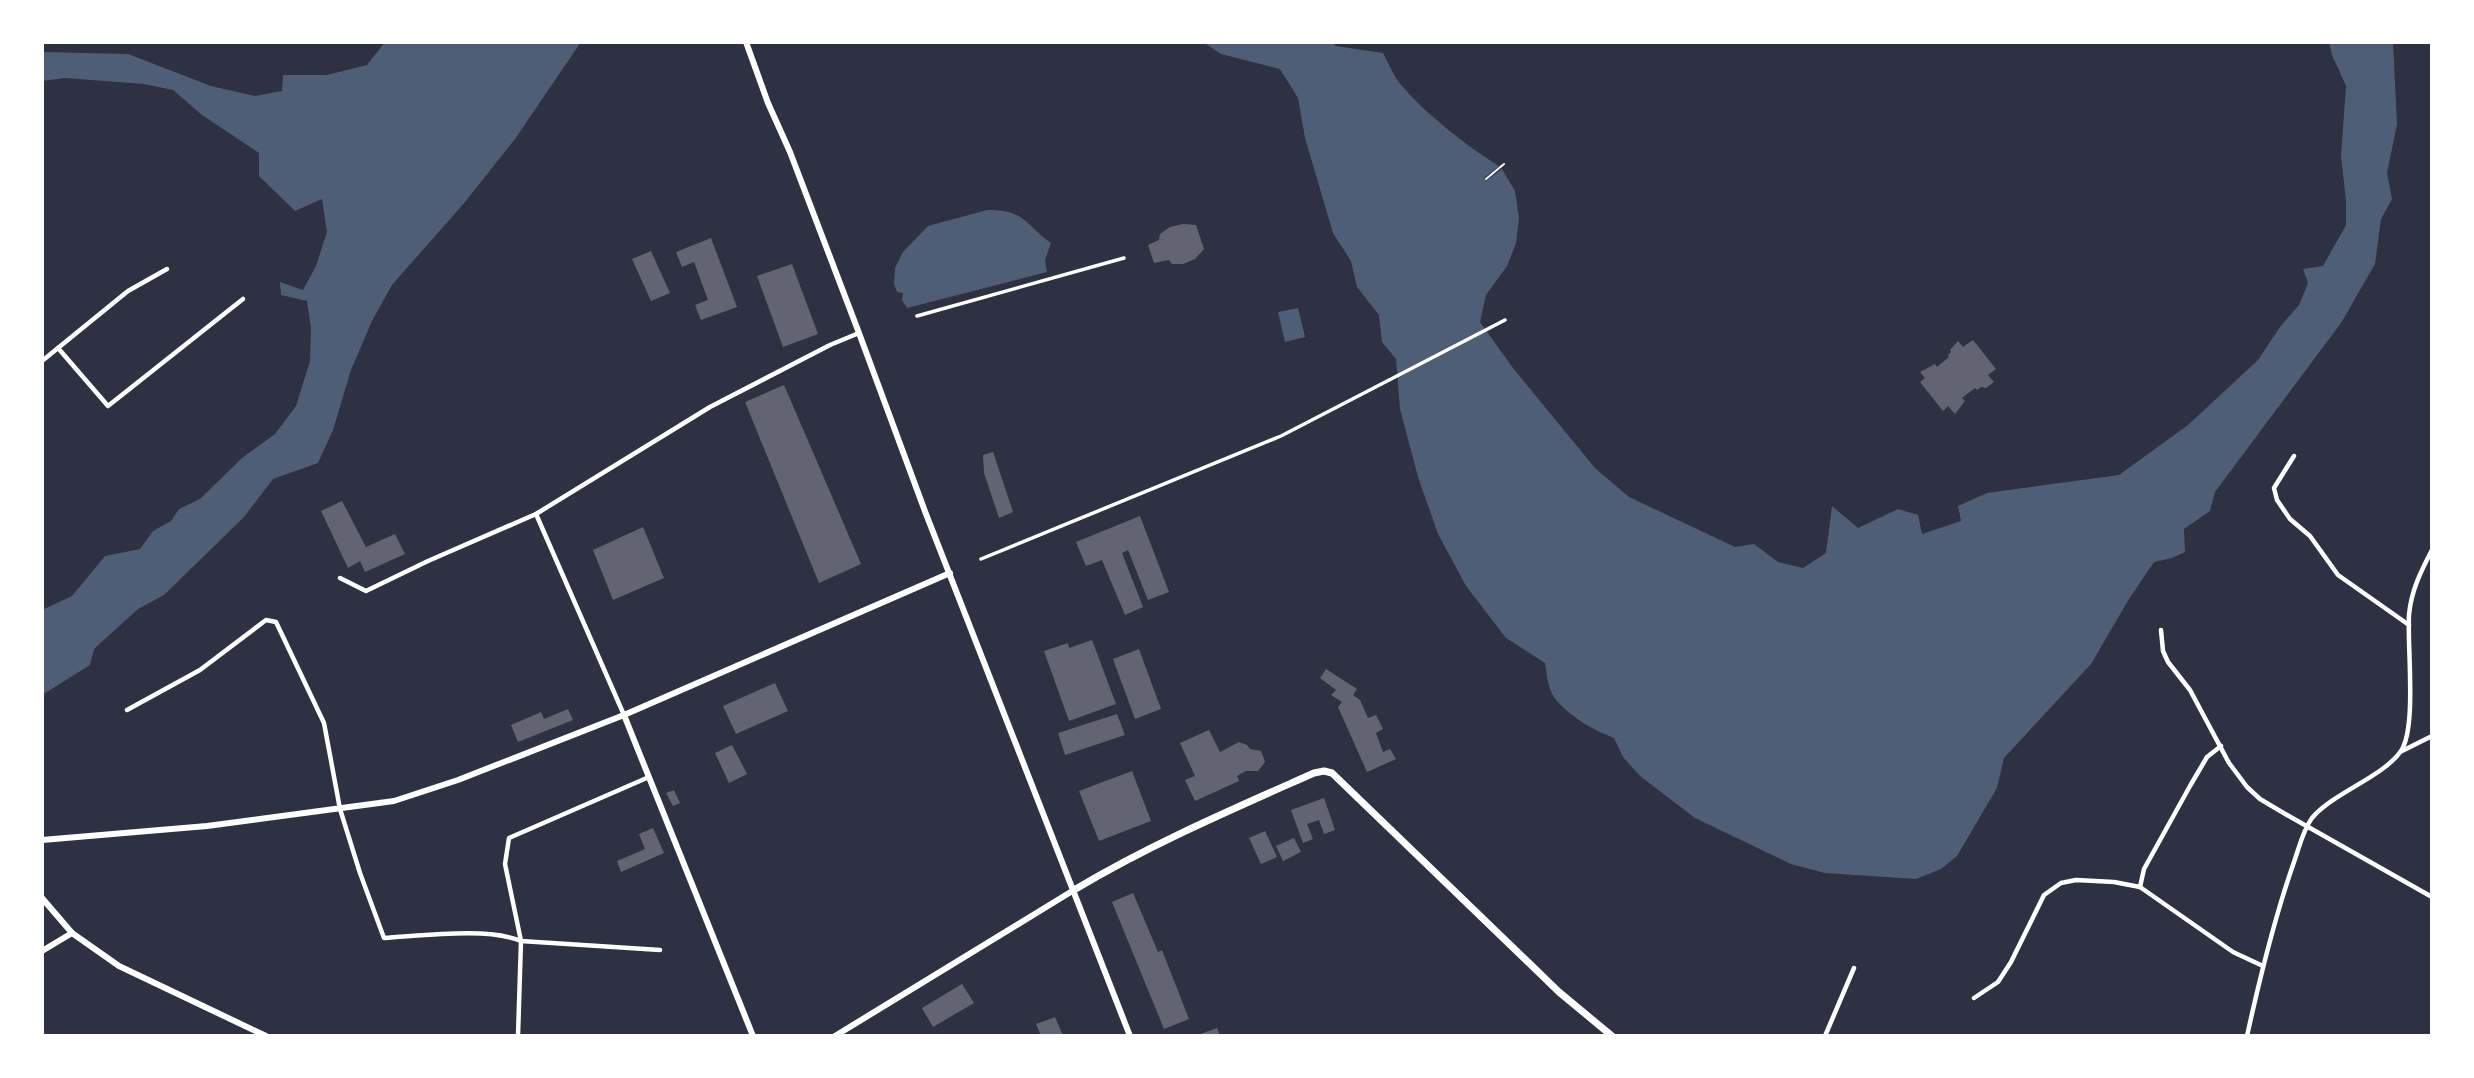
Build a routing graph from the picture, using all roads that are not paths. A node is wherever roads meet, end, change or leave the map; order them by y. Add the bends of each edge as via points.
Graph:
1 (746, 42) edge
2 (1124, 258) dead end
3 (167, 269) dead end
4 (243, 299) dead end
5 (917, 316) dead end
6 (1505, 320) dead end
7 (859, 333) junction
8 (58, 348) junction
9 (42, 361) edge
10 (2294, 456) dead end
11 (536, 514) junction
12 (2432, 550) edge
13 (981, 559) dead end
14 (950, 573) junction
15 (340, 579) dead end
16 (2409, 626) junction
17 (2161, 630) dead end
18 (127, 710) dead end
19 (624, 715) junction
20 (2432, 736) edge
21 (2221, 746) junction
22 (2401, 751) junction
23 (650, 776) junction
24 (340, 809) junction
25 (2307, 826) junction
26 (42, 840) edge
27 (2140, 887) junction
28 (1074, 890) junction
29 (2432, 897) edge
30 (42, 898) edge
31 (72, 933) junction
32 (521, 941) junction
33 (660, 950) dead end
34 (42, 951) edge
35 (2263, 967) junction
36 (1854, 968) dead end
37 (1974, 998) dead end
38 (266, 1036) edge
39 (518, 1036) edge
40 (753, 1036) edge
41 (835, 1036) edge
42 (1130, 1036) edge
43 (1612, 1036) edge
44 (1825, 1036) edge
45 (2247, 1036) edge

1 - 7 street
2 - 5 street
3 - 8 street via 128,291
4 - 8 street via 108,406
6 - 13 street via 1281,436
7 - 11 street via 710,407
7 - 14 street
8 - 9 street
10 - 16 street via 2274,488 2277,500 2339,575
11 - 15 street via 366,591
11 - 19 street
12 - 16 street via 2413,592
14 - 19 street
14 - 28 street
16 - 22 street via 2410,716
17 - 21 street via 2168,662 2190,690
18 - 24 street via 200,670 266,620 276,622 324,723
19 - 23 street
19 - 24 street via 394,802
20 - 22 street
21 - 25 street via 2247,788
21 - 27 street via 2207,757 2190,786 2144,869
22 - 25 street via 2326,806
23 - 32 street via 509,838 505,864
23 - 40 street
24 - 26 street
24 - 32 street via 384,938 461,934 509,936
25 - 29 street
25 - 35 street
27 - 35 street via 2233,952
27 - 37 street via 2092,880 2061,883 2045,895 1998,982
28 - 41 street
28 - 42 street
28 - 43 main road via 1203,822 1324,771 1337,776 1559,992
30 - 31 street
31 - 34 street
31 - 38 street via 119,966
32 - 33 street
32 - 39 street
35 - 45 street
36 - 44 street

